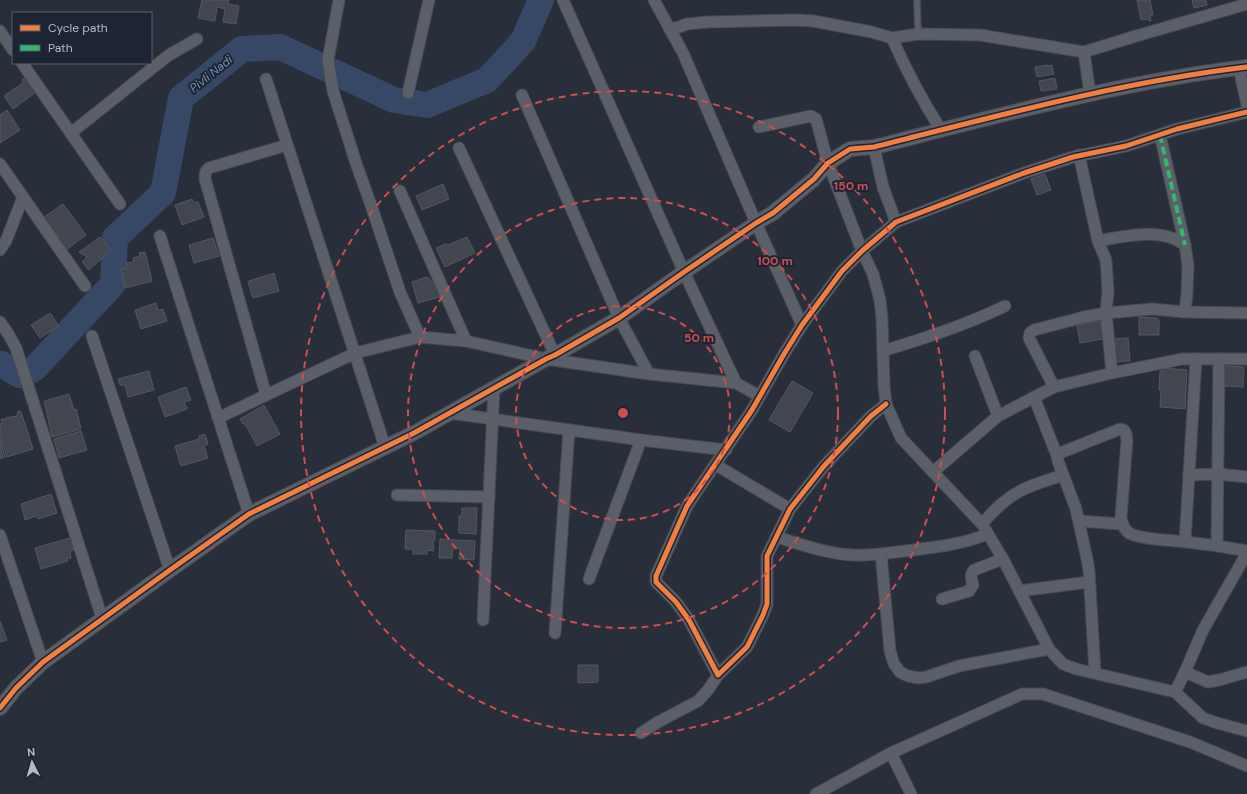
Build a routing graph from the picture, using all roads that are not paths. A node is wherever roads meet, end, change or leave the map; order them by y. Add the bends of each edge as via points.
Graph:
1 (339, 0) edge
2 (429, 0) edge
3 (563, 0) edge
4 (654, 0) edge
5 (917, 0) edge
6 (1247, 4) edge
7 (1227, 5) edge
8 (670, 30) junction
9 (0, 31) edge
10 (918, 34) junction
11 (892, 38) junction
12 (196, 39) dead end
13 (12, 49) edge
14 (1084, 52) junction
15 (23, 64) edge
16 (1243, 67) edge
17 (266, 79) dead end
18 (408, 93) dead end
19 (1090, 94) junction
20 (522, 95) dead end
21 (1247, 105) edge
22 (1247, 112) edge
23 (759, 127) dead end
24 (941, 130) junction
25 (71, 133) junction
26 (1160, 135) junction
27 (287, 145) junction
28 (874, 146) junction
29 (459, 148) dead end
30 (1079, 155) junction
31 (828, 163) junction
32 (0, 164) edge
33 (400, 191) dead end
34 (23, 197) junction
35 (120, 204) dead end
36 (896, 222) junction
37 (756, 223) junction
38 (160, 236) dead end
39 (1098, 241) junction
40 (1184, 245) junction
41 (0, 250) edge
42 (862, 251) junction
43 (684, 272) junction
44 (85, 286) dead end
45 (1005, 306) dead end
46 (1185, 312) junction
47 (1106, 313) junction
48 (1247, 313) edge
49 (619, 318) junction
50 (0, 322) edge
51 (802, 324) junction
52 (92, 336) dead end
53 (420, 337) junction
54 (466, 341) junction
55 (883, 351) junction
56 (355, 353) junction
57 (975, 356) dead end
58 (550, 357) junction
59 (1196, 359) junction
60 (1219, 359) junction
61 (1247, 359) edge
62 (1112, 373) junction
63 (649, 374) junction
64 (736, 383) junction
65 (1054, 387) junction
66 (494, 388) junction
67 (266, 395) junction
68 (760, 396) junction
69 (1034, 398) junction
70 (886, 404) junction
71 (450, 413) junction
72 (998, 416) junction
73 (218, 418) junction
74 (493, 419) junction
75 (569, 430) junction
76 (642, 440) junction
77 (385, 447) junction
78 (726, 450) junction
79 (1057, 456) junction
80 (716, 465) junction
81 (933, 472) junction
82 (1218, 474) junction
83 (1063, 475) junction
84 (1189, 475) junction
85 (1247, 477) edge
86 (397, 495) dead end
87 (489, 497) junction
88 (790, 509) junction
89 (249, 514) junction
90 (1079, 521) junction
91 (982, 524) junction
92 (1122, 524) junction
93 (988, 534) junction
94 (0, 535) edge
95 (776, 537) junction
96 (1185, 541) junction
97 (1217, 546) junction
98 (1247, 552) edge
99 (881, 554) junction
100 (1003, 559) junction
101 (170, 570) junction
102 (589, 579) dead end
103 (1089, 582) junction
104 (1019, 591) junction
105 (942, 599) dead end
106 (102, 618) junction
107 (483, 620) dead end
108 (555, 633) dead end
109 (1049, 648) junction
110 (43, 662) junction
111 (1185, 672) junction
112 (1247, 672) edge
113 (1095, 673) junction
114 (718, 675) junction
115 (1175, 692) junction
116 (0, 708) edge
117 (1247, 731) edge
118 (641, 733) dead end
119 (891, 753) junction
120 (1247, 766) edge
121 (816, 794) edge
122 (910, 794) edge

1 - 53 street via 328,60 334,91 400,292
2 - 18 street
3 - 43 street
4 - 8 street
5 - 10 lane
6 - 7 street
7 - 14 street
8 - 11 street via 687,24 708,22 794,20 813,21
8 - 37 street via 683,53
9 - 13 street
10 - 11 street
10 - 14 street via 980,35
11 - 24 street via 905,69
12 - 25 street via 169,55
14 - 19 street
15 - 25 street
16 - 19 street via 1203,72
16 - 21 street
17 - 27 street
19 - 24 street
20 - 49 street
22 - 26 street
23 - 31 street via 814,117
24 - 28 street
25 - 35 street
26 - 30 street via 1126,146
26 - 40 street
27 - 56 street
27 - 67 street via 209,168 205,174
28 - 31 street via 850,149
28 - 36 street via 883,187
29 - 58 street
30 - 36 street via 1024,173
30 - 39 street
31 - 37 street via 814,179 773,213
31 - 42 street
32 - 34 street
33 - 54 street
34 - 41 street
34 - 44 street
36 - 42 street
37 - 43 street
37 - 51 street
38 - 73 street
39 - 40 street via 1123,236 1157,235 1170,237
39 - 47 street via 1106,260
40 - 46 street via 1188,265
42 - 51 street via 842,271
42 - 55 street via 873,274 880,300
43 - 49 street
43 - 64 street
45 - 55 street via 960,326
46 - 47 street via 1152,309
46 - 48 street
47 - 62 street
47 - 65 street via 1030,333 1029,338
49 - 58 street
49 - 63 street
50 - 106 street via 16,348
51 - 68 street
52 - 101 street
53 - 54 street
53 - 56 street
54 - 58 street
55 - 70 street
56 - 67 street
56 - 77 street
57 - 72 street
58 - 63 street
58 - 66 street
59 - 60 street
59 - 62 street via 1182,359
59 - 84 street
60 - 61 street
60 - 82 street
62 - 65 street
63 - 64 street
64 - 68 street
65 - 69 street
66 - 71 street
66 - 74 street
67 - 73 street
68 - 78 street
69 - 72 street
69 - 79 street
70 - 81 street via 901,438
70 - 88 street via 824,466
71 - 74 street
71 - 77 street
72 - 81 street
73 - 89 street
74 - 75 street
74 - 87 street
75 - 76 street
75 - 108 street
76 - 78 street
76 - 102 street
77 - 89 street
78 - 80 street
79 - 83 street
79 - 92 street via 1120,429 1124,430 1127,440
80 - 88 street
80 - 114 street via 687,506 656,576 656,582 689,620
81 - 91 street
82 - 84 street
82 - 85 street
82 - 97 street
83 - 90 street
83 - 91 street via 1018,492
84 - 96 street
86 - 87 street
87 - 107 street
88 - 95 street
89 - 101 street
90 - 92 street
90 - 103 street
91 - 93 street
92 - 96 street via 1130,534
93 - 99 street via 970,541
93 - 100 street
94 - 110 street
95 - 99 street via 831,552 854,555
95 - 114 street via 766,556 767,604 764,615 747,647
96 - 97 street
97 - 98 street
98 - 111 street via 1203,630
99 - 109 street via 890,652 900,672 908,676 926,677 959,666
100 - 104 street
100 - 105 street via 974,570 971,577 973,585 969,591
101 - 106 street
103 - 104 street
103 - 113 street
104 - 109 street
106 - 110 street
109 - 113 street via 1063,664
110 - 116 street
111 - 112 street via 1208,682
111 - 115 street
113 - 115 street
114 - 118 street via 698,701
115 - 117 street via 1203,718
119 - 120 street via 1022,694 1043,694 1190,742
119 - 121 street
119 - 122 street

